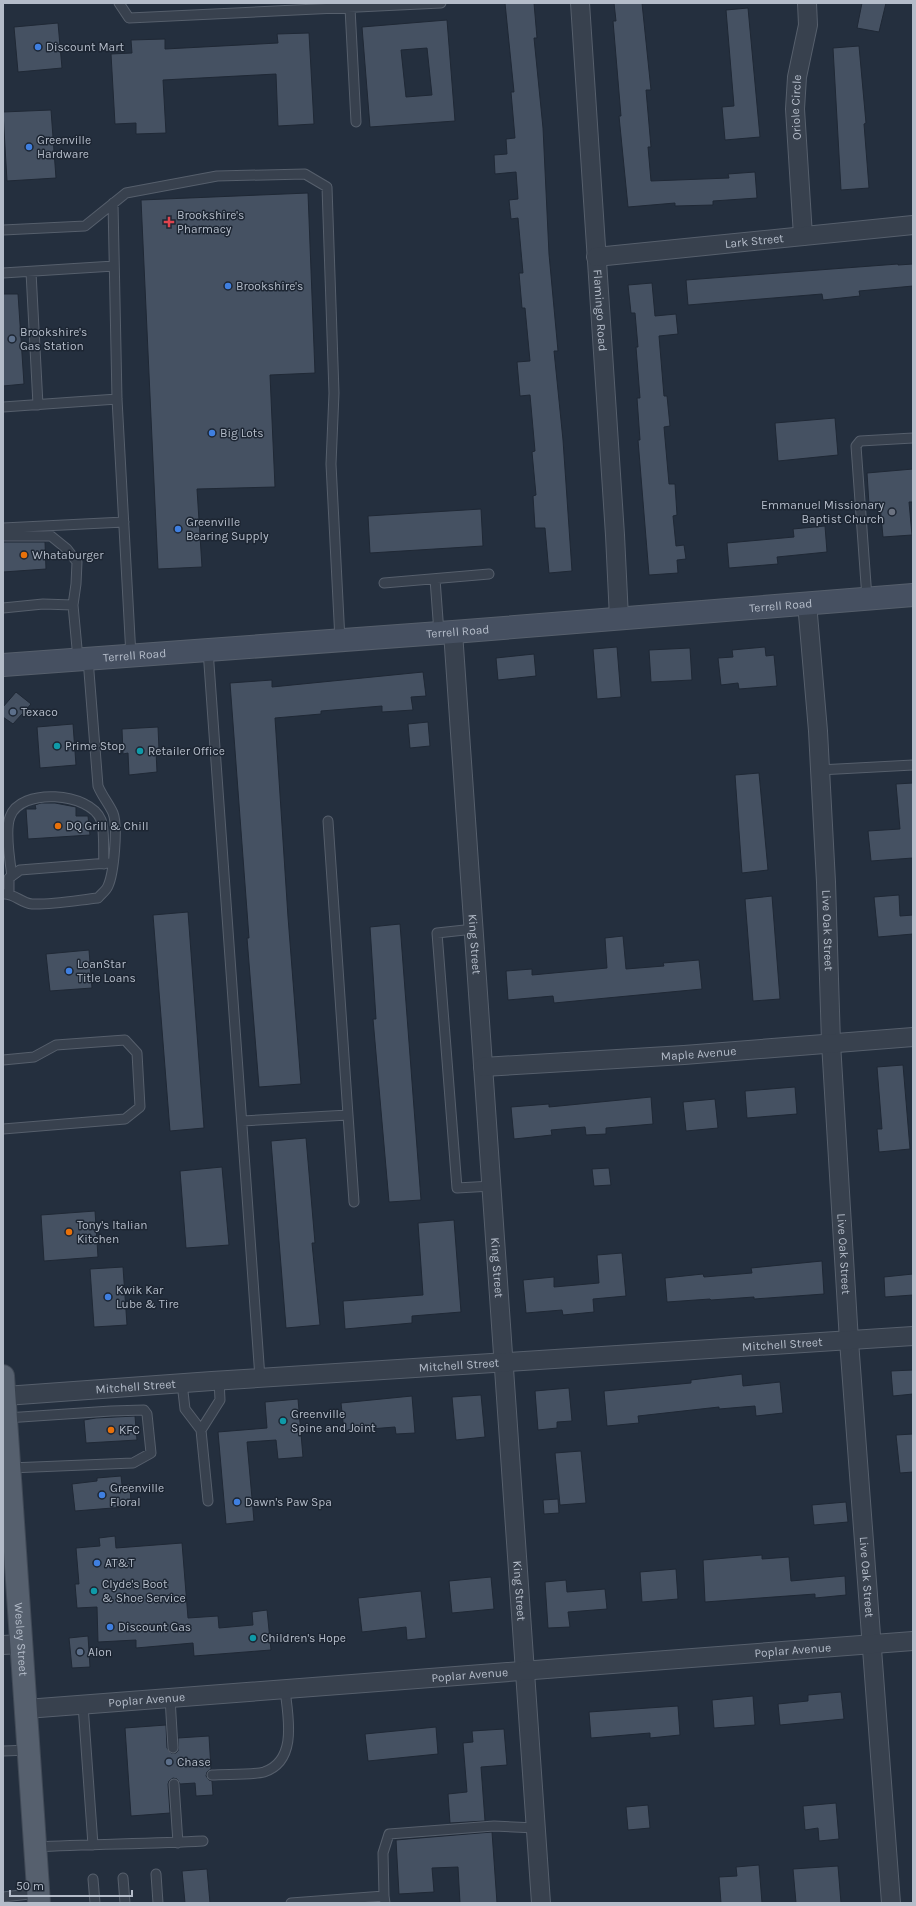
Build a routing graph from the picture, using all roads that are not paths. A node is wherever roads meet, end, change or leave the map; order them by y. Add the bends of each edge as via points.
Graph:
1 (119, 3) edge
2 (440, 3) edge
3 (580, 3) edge
4 (807, 3) edge
5 (285, 7) edge
6 (350, 8) junction
7 (356, 122) dead end
8 (113, 203) junction
9 (913, 225) edge
10 (3, 230) edge
11 (803, 236) junction
12 (596, 257) junction
13 (114, 266) junction
14 (31, 272) junction
15 (3, 273) edge
16 (117, 400) junction
17 (38, 404) junction
18 (3, 407) edge
19 (913, 438) edge
20 (124, 522) junction
21 (3, 528) edge
22 (3, 536) edge
23 (489, 574) dead end
24 (435, 579) junction
25 (384, 583) dead end
26 (913, 595) edge
27 (866, 598) junction
28 (807, 603) junction
29 (72, 605) junction
30 (3, 608) edge
31 (619, 618) junction
32 (446, 633) junction
33 (340, 641) junction
34 (208, 650) junction
35 (131, 656) junction
36 (83, 659) junction
37 (3, 665) edge
38 (913, 764) edge
39 (819, 770) junction
40 (328, 821) dead end
41 (113, 863) junction
42 (104, 864) junction
43 (12, 876) junction
44 (6, 894) edge
45 (474, 929) junction
46 (913, 1037) edge
47 (831, 1043) junction
48 (3, 1060) edge
49 (483, 1067) junction
50 (348, 1115) junction
51 (242, 1121) junction
52 (3, 1129) edge
53 (492, 1186) junction
54 (354, 1202) dead end
55 (913, 1336) edge
56 (849, 1341) junction
57 (505, 1363) junction
58 (260, 1378) junction
59 (219, 1380) junction
60 (182, 1383) junction
61 (4, 1393) edge
62 (202, 1430) junction
63 (7, 1478) edge
64 (208, 1501) dead end
65 (8, 1536) edge
66 (913, 1641) edge
67 (871, 1644) junction
68 (12, 1645) edge
69 (526, 1671) junction
70 (285, 1690) junction
71 (170, 1698) junction
72 (83, 1705) junction
73 (26, 1709) junction
74 (173, 1748) dead end
75 (29, 1750) junction
76 (3, 1751) edge
77 (212, 1775) dead end
78 (174, 1784) dead end
79 (536, 1828) junction
80 (203, 1841) dead end
81 (178, 1842) junction
82 (93, 1845) junction
83 (35, 1847) junction
84 (156, 1874) dead end
85 (123, 1878) dead end
86 (93, 1879) dead end
87 (3, 1897) edge
88 (39, 1898) edge
89 (384, 1900) edge
90 (95, 1903) edge
91 (125, 1903) edge
92 (158, 1903) edge
93 (291, 1903) edge
94 (541, 1903) edge
95 (891, 1903) edge

1 - 5 lane via 129,18
2 - 6 lane
3 - 12 street, Flamingo Road
4 - 11 street, Oriole Circle via 808,25 797,78 795,109
5 - 6 lane
6 - 7 lane
8 - 10 lane via 85,226
8 - 13 lane
8 - 33 lane via 126,193 217,176 305,174 327,187 334,392 331,464
9 - 11 street, Lark Street
11 - 12 street, Lark Street
12 - 31 street, Flamingo Road
13 - 14 lane
13 - 16 lane
14 - 15 lane
14 - 17 lane
16 - 17 lane
16 - 20 lane
17 - 18 lane
19 - 27 lane via 860,442 856,446
20 - 21 lane
20 - 35 lane
22 - 29 lane via 51,536 67,549 77,562
23 - 24 lane
24 - 25 lane
24 - 32 lane
26 - 27 street, Terrell Road
27 - 28 street, Terrell Road
28 - 31 street, Terrell Road
28 - 39 street, Live Oak Street via 815,680
29 - 30 lane via 43,604
29 - 36 lane
31 - 32 street, Terrell Road
32 - 33 street, Terrell Road
32 - 45 street, King Street
33 - 34 street, Terrell Road
34 - 35 street, Terrell Road
34 - 51 lane
35 - 36 street, Terrell Road
36 - 37 street, Terrell Road
36 - 41 lane via 98,786 113,813
38 - 39 lane
39 - 47 street, Live Oak Street via 826,882
40 - 50 lane
41 - 42 lane
41 - 44 lane via 108,888 98,898 31,904
42 - 43 lane via 20,870
42 - 43 lane via 101,821 94,809 66,797 35,798 19,805 10,817 9,856
43 - 44 lane via 9,878
45 - 49 street, King Street
45 - 53 lane via 437,933 457,1188
46 - 47 street, Maple Avenue
47 - 49 street, Maple Avenue
47 - 56 street, Live Oak Street
48 - 52 lane via 34,1056 56,1045 126,1040 137,1053 140,1107 125,1119
49 - 53 street, King Street
50 - 51 lane
50 - 54 lane
51 - 58 lane
53 - 57 street, King Street
55 - 56 street, Mitchell Street
56 - 57 street, Mitchell Street
56 - 67 street, Live Oak Street
57 - 58 street, Mitchell Street
57 - 69 street, King Street
58 - 59 street, Mitchell Street
59 - 60 street, Mitchell Street
59 - 62 lane via 220,1400
60 - 61 street, Mitchell Street
60 - 62 lane via 184,1409
61 - 63 main road, Wesley Street
61 - 63 lane via 111,1411 144,1410 147,1414 151,1453 133,1462
62 - 64 lane
63 - 65 main road, Wesley Street
65 - 68 main road, Wesley Street via 13,1573
66 - 67 street, Poplar Avenue
67 - 69 street, Poplar Avenue
67 - 95 street, Live Oak Street
68 - 73 main road, Wesley Street
69 - 70 street, Poplar Avenue
69 - 79 street, King Street
70 - 71 street, Poplar Avenue
70 - 77 lane via 289,1727 287,1747 280,1762 264,1772
71 - 72 street, Poplar Avenue
71 - 74 lane
72 - 73 street, Poplar Avenue
72 - 82 lane
73 - 75 main road, Wesley Street
75 - 76 lane
75 - 83 main road, Wesley Street
78 - 81 lane
79 - 89 lane via 494,1826 389,1834 383,1853
79 - 94 street, King Street
80 - 81 lane
81 - 82 lane
82 - 83 lane
83 - 88 main road, Wesley Street
84 - 92 lane
85 - 91 lane
86 - 90 lane
87 - 88 lane
89 - 93 lane

